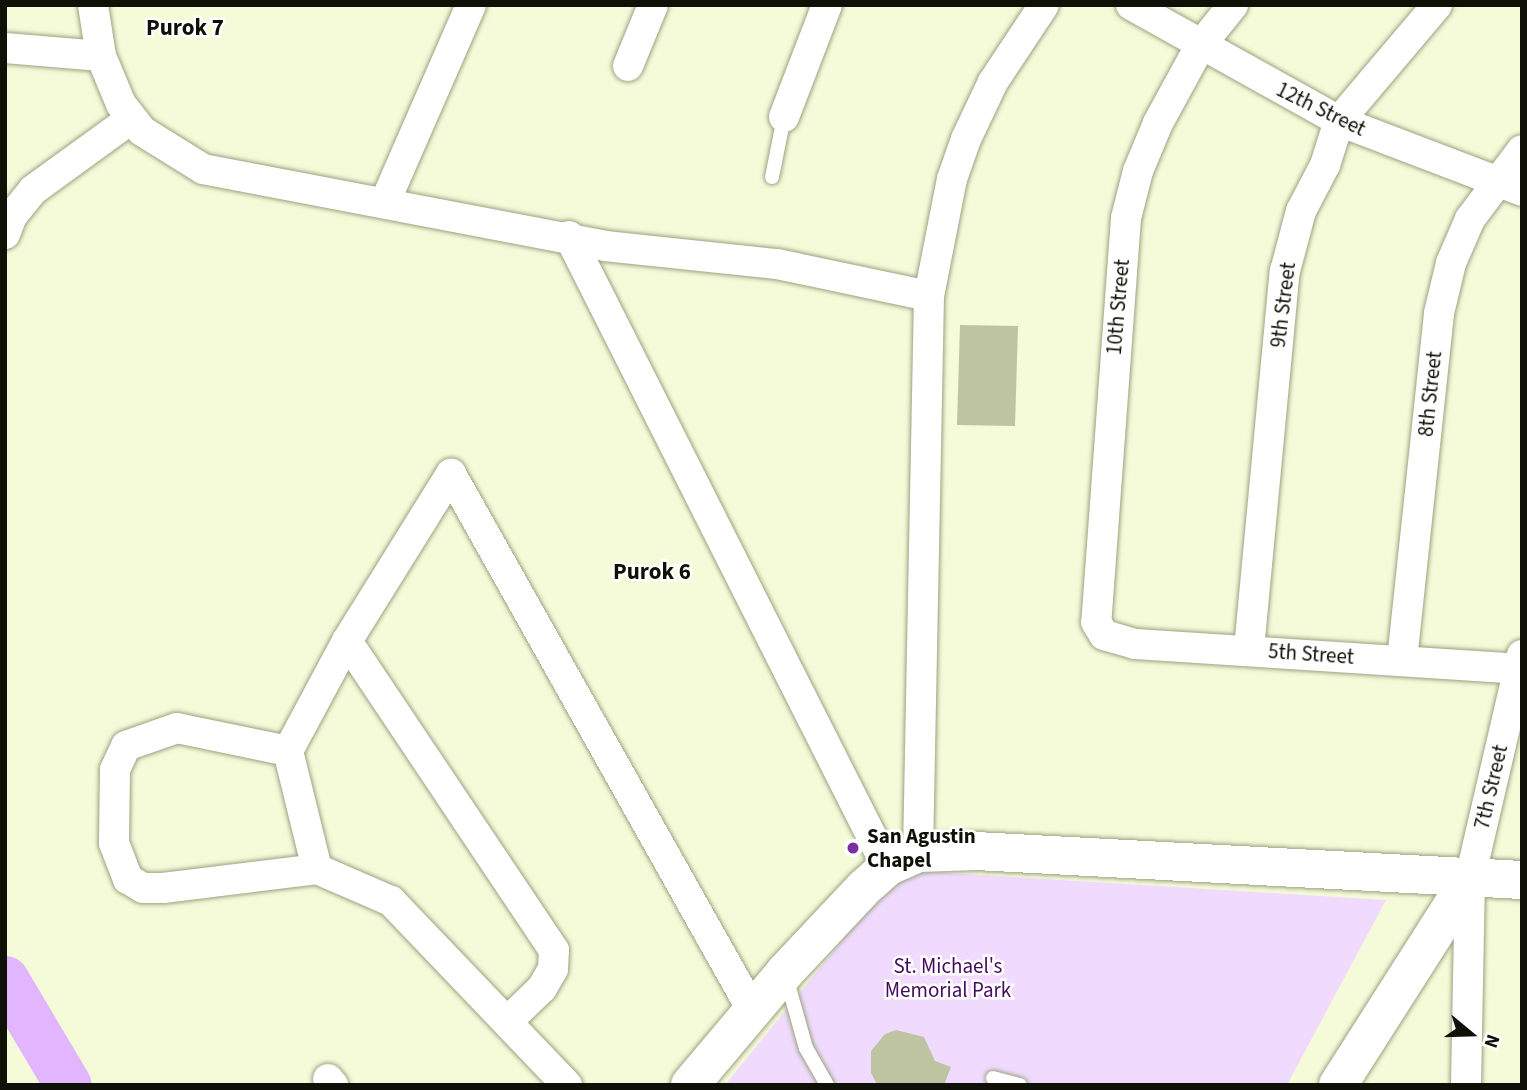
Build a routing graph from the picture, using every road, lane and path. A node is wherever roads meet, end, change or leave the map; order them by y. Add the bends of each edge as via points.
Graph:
1 (93, 5) edge
2 (471, 5) edge
3 (653, 5) edge
4 (827, 5) edge
5 (1044, 5) edge
6 (1131, 5) edge
7 (1233, 5) edge
8 (1437, 5) edge
9 (1200, 46) junction
10 (5, 48) edge
11 (102, 56) junction
12 (628, 66) dead end
13 (785, 117) joint
14 (132, 118) junction
15 (1339, 121) junction
16 (1522, 150) edge
17 (772, 177) dead end
18 (1509, 186) edge
19 (385, 202) junction
20 (5, 234) edge
21 (569, 236) junction
22 (929, 296) junction
23 (1104, 635) joint
24 (347, 641) junction
25 (1249, 649) junction
26 (1402, 660) junction
27 (1521, 665) edge
28 (288, 751) junction
29 (902, 860) junction
30 (317, 869) junction
31 (1470, 878) junction
32 (1522, 880) edge
33 (785, 972) junction
34 (752, 1010) junction
35 (508, 1021) junction
36 (993, 1078) dead end
37 (567, 1085) edge
38 (690, 1085) edge
39 (827, 1085) edge
40 (1020, 1085) edge
41 (1338, 1085) edge
42 (1466, 1085) edge

1 - 11 street
2 - 19 street
3 - 12 street
4 - 13 street
5 - 22 street via 993,82 966,139 952,179
6 - 9 street, 12th Street
7 - 9 street, 10th Street
8 - 15 street, 9th Street
9 - 15 street, 12th Street
9 - 23 street, 10th Street via 1158,123 1138,171 1126,218 1096,604 1096,622
10 - 11 street
11 - 14 street
13 - 17 lane
14 - 19 street via 168,151 203,169
14 - 20 street via 33,190 12,216
15 - 18 street, 12th Street
15 - 25 street, 9th Street via 1325,165 1301,211 1285,271
16 - 18 street, 8th Street
18 - 26 street, 8th Street via 1471,219 1451,263 1439,313
19 - 21 street
21 - 22 street via 605,246 777,264
21 - 29 street
22 - 29 street
23 - 25 street, 5th Street via 1135,644
24 - 28 street
24 - 34 street via 451,474
24 - 35 street via 554,950 553,969 542,988
25 - 26 street, 5th Street
26 - 27 street, 5th Street
27 - 31 street, 7th Street
28 - 30 street
28 - 30 street via 177,728 126,746 115,771 114,843 128,879 143,888
29 - 31 street via 976,850
29 - 33 street
30 - 35 street via 391,901
31 - 32 street
31 - 41 street
31 - 42 street, 7th Street
33 - 34 street
33 - 39 lane via 806,1048
34 - 38 street
35 - 37 street
36 - 40 lane

